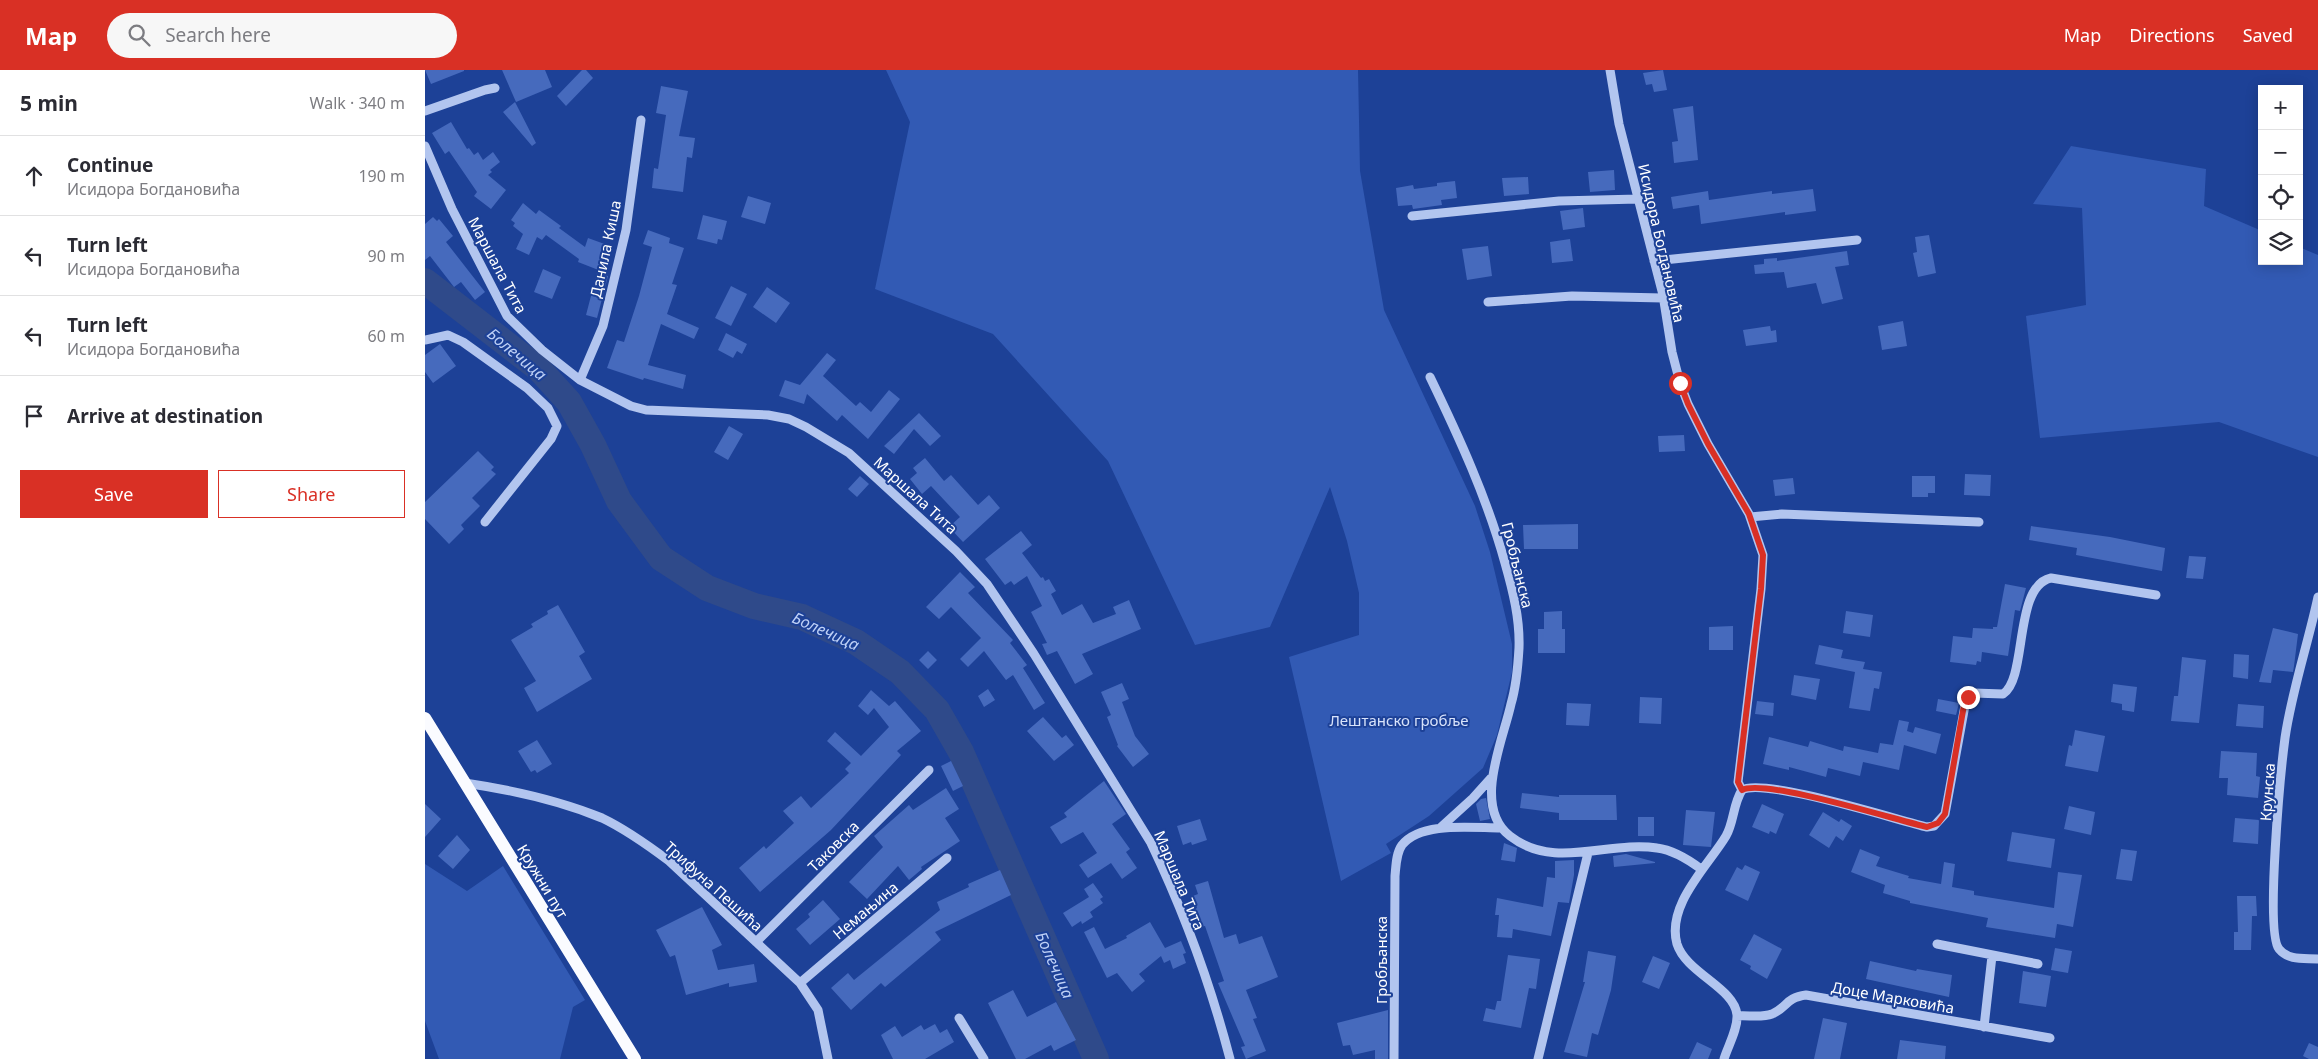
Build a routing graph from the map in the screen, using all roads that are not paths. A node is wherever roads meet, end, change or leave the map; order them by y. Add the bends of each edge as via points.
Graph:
1 (1610, 70) edge
2 (495, 88) dead end
3 (425, 111) edge
4 (641, 120) dead end
5 (425, 146) edge
6 (1638, 199) junction
7 (1412, 216) dead end
8 (1857, 240) dead end
9 (1654, 262) junction
10 (1663, 298) junction
11 (1488, 302) dead end
12 (425, 340) edge
13 (1430, 377) dead end
14 (580, 380) junction
15 (1750, 517) junction
16 (485, 522) dead end
17 (1979, 522) dead end
18 (2155, 595) dead end
19 (2318, 597) edge
20 (425, 718) edge
21 (929, 770) dead end
22 (1491, 778) junction
23 (465, 783) junction
24 (1742, 790) junction
25 (1441, 828) junction
26 (1501, 828) junction
27 (1588, 853) junction
28 (947, 858) dead end
29 (1701, 869) junction
30 (756, 942) junction
31 (1937, 944) dead end
32 (1991, 956) junction
33 (2318, 959) edge
34 (2038, 964) dead end
35 (800, 983) junction
36 (1737, 1016) junction
37 (959, 1018) dead end
38 (1984, 1027) junction
39 (2050, 1038) dead end
40 (635, 1059) edge
41 (828, 1059) edge
42 (984, 1059) edge
43 (1230, 1059) edge
44 (1394, 1059) edge
45 (1538, 1059) edge
46 (1724, 1059) edge

1 - 6 street, Исидора Богдановића via 1619,124
2 - 3 street
4 - 14 street, Данила Киша via 626,230 603,326
5 - 14 street, Маршала Тита via 452,209 507,316
6 - 7 street via 1559,202
6 - 9 street, Исидора Богдановића
8 - 9 street
9 - 10 street, Исидора Богдановића
10 - 11 street via 1572,296
10 - 15 street, Исидора Богдановића via 1672,352 1688,404
12 - 16 street via 448,335 463,342 527,388 548,408 557,426 551,439
13 - 22 street, Гробљанска via 1462,443 1495,525 1515,599 1519,648 1512,703
14 - 43 street, Маршала Тита via 631,406 646,410 768,415 789,419 849,453 956,551 987,584 1142,826 1164,870 1204,975
15 - 17 street via 1782,514
15 - 24 street, Исидора Богдановића via 1763,555 1738,782
18 - 24 street via 2051,578 2042,580 2035,587 2010,688 2003,694 1973,693 1966,700 1945,814 1934,826 1927,827 1828,800 1762,788
19 - 33 street, Крунска via 2285,737 2274,884 2274,934 2275,942 2285,955
20 - 23 main road, Кружни пут
21 - 30 street, Таковска
22 - 25 street
22 - 26 street, Гробљанска via 1493,802
23 - 30 street, Трифуна Пешића via 529,794 603,819 681,871
23 - 40 main road, Кружни пут
24 - 29 street, Исидора Богдановића via 1726,836
25 - 26 street, Гробљанска
25 - 44 street, Гробљанска via 1413,836 1401,846 1397,859
26 - 27 street via 1525,845 1547,852
27 - 29 street via 1658,848
27 - 45 street
28 - 35 street, Немањина
29 - 36 street, Исидора Богдановића via 1681,910 1677,944 1687,962 1734,1004
30 - 35 street, Трифуна Пешића
31 - 32 street
32 - 34 street
32 - 38 street
35 - 41 street, Трифуна Пешића via 818,1010
36 - 38 street, Доце Марковића via 1768,1015 1780,1010 1791,999 1806,995
36 - 46 street
37 - 42 street
38 - 39 street, Доце Марковића

